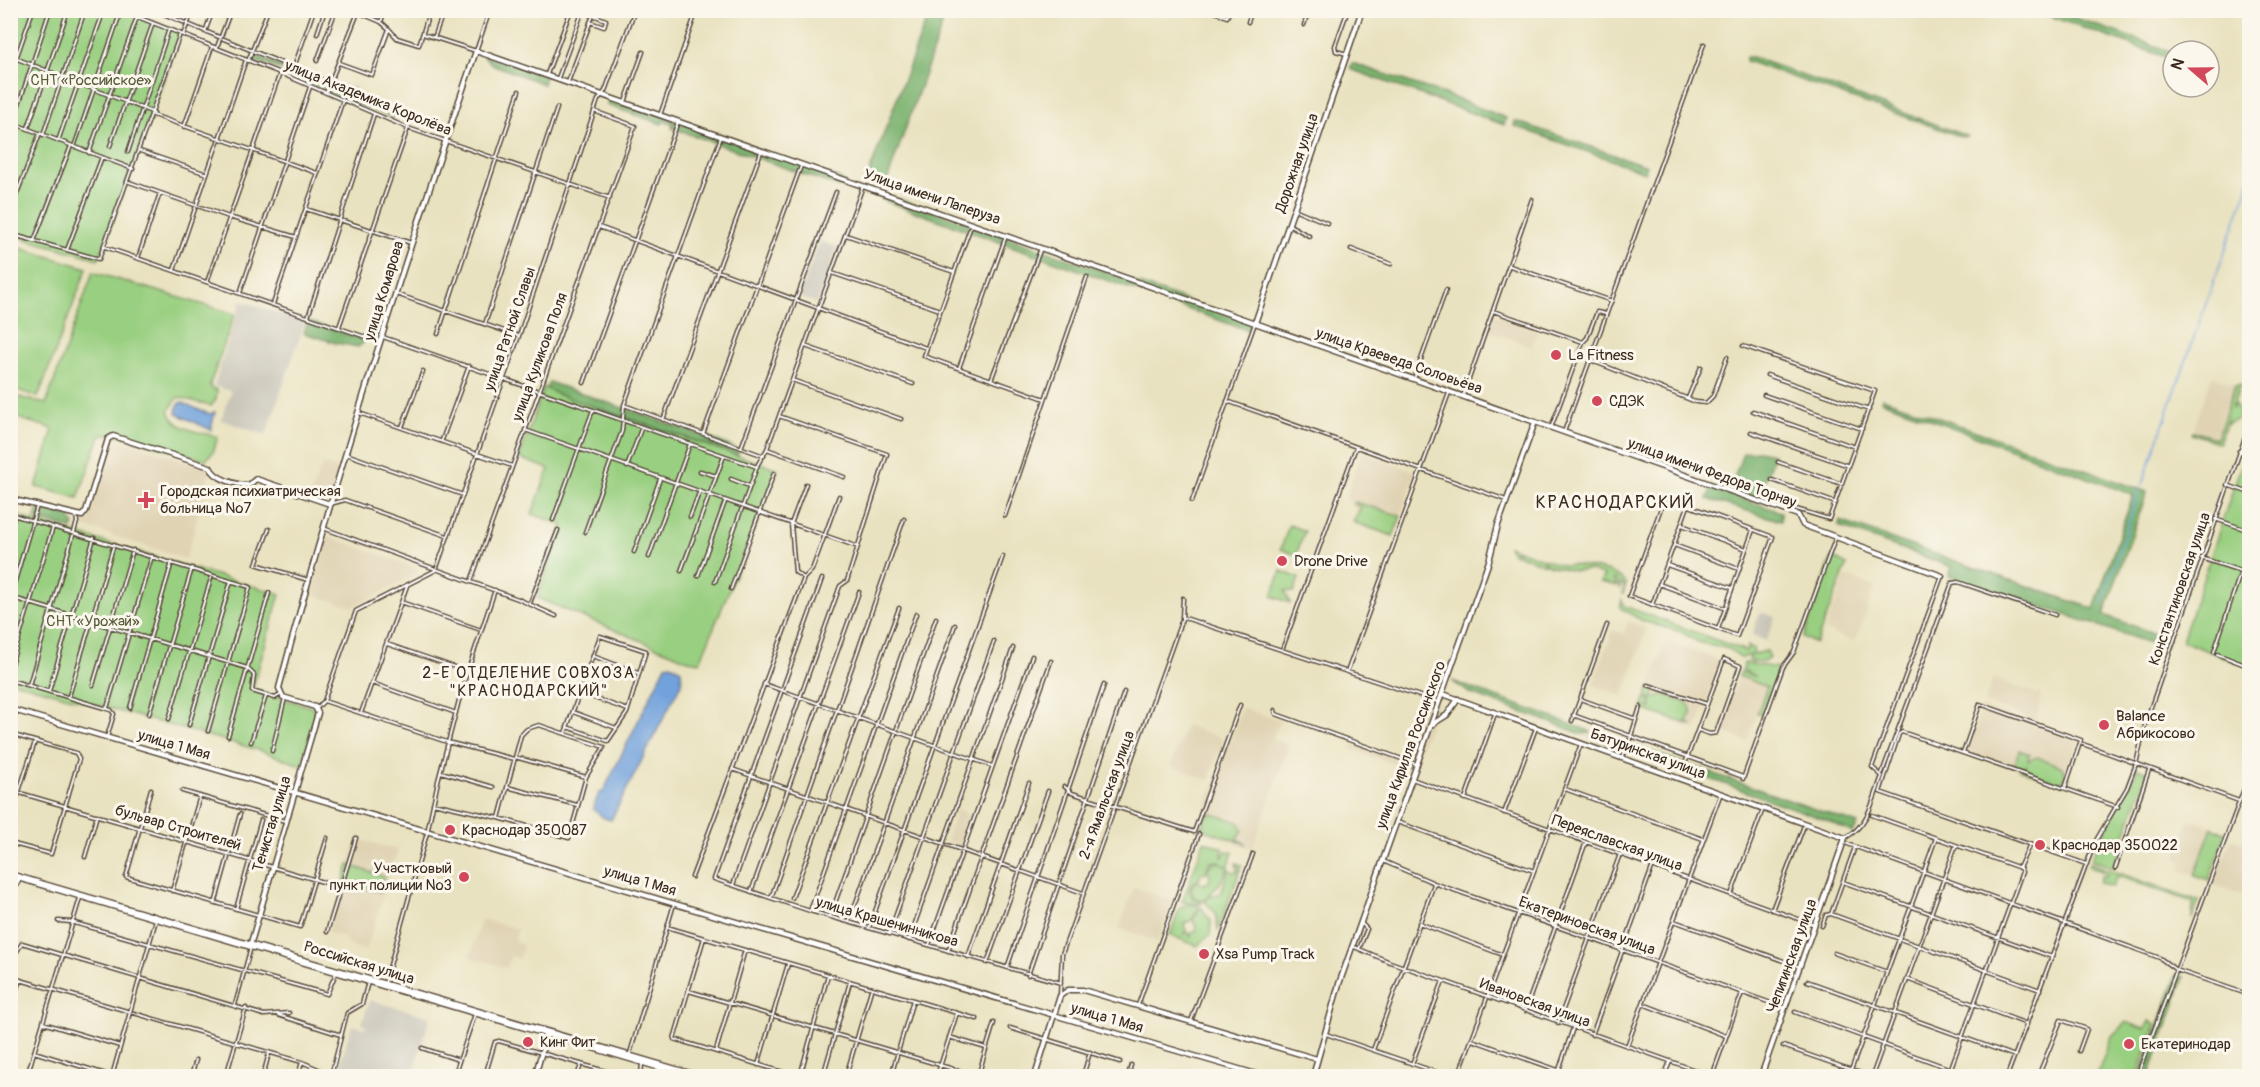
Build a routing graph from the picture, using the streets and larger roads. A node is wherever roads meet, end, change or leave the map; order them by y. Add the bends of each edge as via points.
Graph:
1 (15, 10) edge
2 (33, 10) edge
3 (50, 10) edge
4 (68, 10) edge
5 (85, 10) edge
6 (104, 10) edge
7 (154, 10) edge
8 (193, 10) edge
9 (213, 10) edge
10 (231, 10) edge
11 (268, 10) edge
12 (314, 10) edge
13 (326, 10) edge
14 (336, 10) edge
15 (353, 10) edge
16 (385, 10) edge
17 (430, 10) edge
18 (444, 10) edge
19 (490, 10) edge
20 (571, 10) edge
21 (583, 10) edge
22 (595, 10) edge
23 (635, 10) edge
24 (698, 10) edge
25 (799, 10) edge
26 (1210, 10) edge
27 (1230, 10) edge
28 (1252, 10) edge
29 (1310, 10) edge
30 (1348, 10) edge
31 (1362, 10) edge
32 (120, 11) edge
33 (359, 12) edge
34 (807, 12) edge
35 (593, 15) junction
36 (137, 17) junction
37 (381, 22) junction
38 (590, 22) junction
39 (1248, 22) dead end
40 (153, 23) junction
41 (10, 24) edge
42 (188, 24) junction
43 (1304, 25) dead end
44 (169, 29) junction
45 (389, 29) junction
46 (205, 32) junction
47 (182, 34) junction
48 (316, 34) dead end
49 (423, 34) junction
50 (220, 38) junction
51 (434, 38) junction
52 (1704, 44) dead end
53 (212, 46) junction
54 (216, 48) junction
55 (252, 51) junction
56 (476, 51) junction
57 (643, 52) dead end
58 (1347, 54) junction
59 (10, 56) edge
60 (16, 59) junction
61 (247, 60) junction
62 (317, 61) dead end
63 (339, 63) junction
64 (32, 65) junction
65 (294, 67) junction
66 (48, 71) junction
67 (280, 73) junction
68 (547, 74) junction
69 (10, 76) edge
70 (63, 77) junction
71 (558, 78) junction
72 (331, 82) junction
73 (568, 82) junction
74 (79, 84) junction
75 (310, 87) junction
76 (95, 90) junction
77 (519, 91) dead end
78 (326, 93) junction
79 (598, 93) junction
80 (110, 96) junction
81 (343, 100) junction
82 (126, 102) junction
83 (625, 102) junction
84 (143, 108) junction
85 (557, 108) dead end
86 (594, 111) junction
87 (153, 114) junction
88 (375, 114) junction
89 (660, 115) junction
90 (11, 122) edge
91 (678, 122) junction
92 (184, 127) junction
93 (28, 128) junction
94 (408, 128) junction
95 (42, 134) junction
96 (721, 137) junction
97 (219, 139) junction
98 (58, 141) junction
99 (445, 141) junction
100 (110, 146) dead end
101 (73, 147) junction
102 (140, 151) junction
103 (252, 151) junction
104 (762, 151) junction
105 (128, 152) dead end
106 (89, 153) junction
107 (102, 157) junction
108 (496, 160) junction
109 (284, 162) junction
110 (801, 165) junction
111 (133, 169) junction
112 (317, 173) junction
113 (535, 173) junction
114 (207, 174) junction
115 (129, 182) junction
116 (569, 185) junction
117 (863, 186) junction
118 (836, 192) dead end
119 (160, 193) junction
120 (610, 198) junction
121 (1532, 199) dead end
122 (196, 206) junction
123 (306, 208) junction
124 (1294, 209) junction
125 (10, 212) edge
126 (229, 217) junction
127 (339, 219) junction
128 (1327, 223) dead end
129 (972, 224) junction
130 (1288, 225) junction
131 (263, 226) junction
132 (599, 226) junction
133 (372, 230) junction
134 (10, 234) edge
135 (846, 235) junction
136 (1006, 236) junction
137 (1309, 236) dead end
138 (296, 237) junction
139 (34, 241) junction
140 (636, 241) junction
141 (411, 243) junction
142 (105, 247) junction
143 (1041, 248) junction
144 (1351, 249) dead end
145 (67, 250) junction
146 (678, 256) junction
147 (138, 258) junction
148 (1392, 264) dead end
149 (1509, 266) junction
150 (174, 270) junction
151 (718, 271) junction
152 (954, 272) junction
153 (832, 273) junction
154 (1087, 277) dead end
155 (207, 282) junction
156 (757, 285) junction
157 (1446, 290) dead end
158 (240, 293) junction
159 (396, 294) junction
160 (796, 300) junction
161 (1612, 301) junction
162 (273, 304) junction
163 (819, 308) junction
164 (940, 310) junction
165 (1493, 310) junction
166 (445, 311) junction
167 (1607, 314) junction
168 (308, 317) junction
169 (1255, 322) junction
170 (485, 324) junction
171 (339, 327) junction
172 (438, 334) dead end
173 (519, 336) junction
174 (383, 337) junction
175 (1587, 338) junction
176 (1583, 342) junction
177 (1597, 342) junction
178 (381, 343) junction
179 (805, 346) junction
180 (1743, 346) dead end
181 (927, 348) junction
182 (1727, 357) dead end
183 (1590, 360) junction
184 (469, 366) junction
185 (1701, 367) dead end
186 (959, 368) junction
187 (423, 371) dead end
188 (1767, 375) dead end
189 (504, 378) junction
190 (1414, 379) junction
191 (792, 380) junction
192 (991, 380) junction
193 (584, 383) dead end
194 (913, 384) dead end
195 (540, 391) junction
196 (1450, 392) junction
197 (1764, 394) dead end
198 (1463, 396) junction
199 (1688, 398) junction
200 (1045, 399) junction
201 (1227, 401) junction
202 (624, 405) junction
203 (593, 410) junction
204 (1869, 410) junction
205 (1753, 411) dead end
206 (359, 413) junction
207 (779, 416) junction
208 (901, 419) dead end
209 (663, 420) junction
210 (624, 421) junction
211 (1536, 422) junction
212 (2250, 423) edge
213 (402, 427) junction
214 (1551, 428) junction
215 (641, 429) dead end
216 (1862, 429) junction
217 (525, 430) junction
218 (1564, 432) junction
219 (1751, 432) dead end
220 (703, 434) junction
221 (442, 441) junction
222 (690, 444) junction
223 (1356, 447) junction
224 (1856, 447) junction
225 (741, 448) junction
226 (579, 449) junction
227 (767, 449) junction
228 (2239, 451) junction
229 (346, 454) junction
230 (478, 454) junction
231 (2250, 454) edge
232 (724, 456) junction
233 (764, 456) junction
234 (611, 461) junction
235 (1778, 462) dead end
236 (512, 466) junction
237 (1849, 466) junction
238 (627, 467) junction
239 (757, 467) junction
240 (1421, 470) junction
241 (700, 471) dead end
242 (774, 472) dead end
243 (716, 476) junction
244 (844, 477) dead end
245 (660, 479) junction
246 (731, 479) dead end
247 (1772, 480) dead end
248 (806, 484) dead end
249 (1842, 484) junction
250 (676, 485) junction
251 (2227, 485) junction
252 (749, 486) junction
253 (699, 493) junction
254 (2250, 493) edge
255 (463, 495) junction
256 (709, 496) junction
257 (839, 496) dead end
258 (10, 499) edge
259 (1506, 500) junction
260 (1192, 501) dead end
261 (1770, 501) dead end
262 (725, 502) junction
263 (1836, 503) junction
264 (330, 504) junction
265 (37, 505) junction
266 (1688, 505) junction
267 (741, 508) junction
268 (758, 514) junction
269 (13, 515) edge
270 (79, 516) junction
271 (1005, 516) dead end
272 (690, 517) dead end
273 (904, 519) dead end
274 (2215, 519) junction
275 (553, 520) dead end
276 (33, 521) junction
277 (791, 524) junction
278 (1681, 525) junction
279 (53, 526) junction
280 (10, 529) edge
281 (268, 529) dead end
282 (325, 529) junction
283 (1754, 529) junction
284 (558, 530) dead end
285 (2250, 531) edge
286 (74, 532) junction
287 (585, 532) dead end
288 (825, 536) junction
289 (448, 537) junction
290 (1836, 537) junction
291 (94, 538) junction
292 (114, 544) junction
293 (1674, 545) junction
294 (858, 547) junction
295 (1746, 549) junction
296 (133, 550) junction
297 (634, 552) dead end
298 (152, 556) junction
299 (1003, 556) dead end
300 (649, 557) dead end
301 (2201, 558) junction
302 (172, 562) junction
303 (1666, 565) junction
304 (192, 568) junction
305 (1739, 568) junction
306 (436, 570) junction
307 (681, 571) dead end
308 (2241, 571) junction
309 (212, 574) junction
310 (2250, 574) edge
311 (698, 576) dead end
312 (1942, 576) joint
313 (804, 578) junction
314 (822, 579) dead end
315 (308, 580) junction
316 (231, 581) junction
317 (471, 581) junction
318 (715, 582) dead end
319 (1659, 584) junction
320 (407, 585) junction
321 (1732, 588) junction
322 (731, 589) dead end
323 (495, 590) junction
324 (859, 592) dead end
325 (269, 593) dead end
326 (11, 597) edge
327 (1183, 598) dead end
328 (401, 602) junction
329 (30, 603) junction
330 (530, 604) junction
331 (1652, 604) junction
332 (899, 608) dead end
333 (1725, 608) junction
334 (51, 609) junction
335 (916, 614) dead end
336 (71, 615) junction
337 (2055, 615) dead end
338 (556, 616) dead end
339 (1182, 617) junction
340 (936, 618) dead end
341 (91, 621) junction
342 (955, 625) dead end
343 (110, 626) junction
344 (1607, 626) dead end
345 (1718, 629) junction
346 (481, 630) junction
347 (130, 632) junction
348 (148, 638) junction
349 (994, 641) dead end
350 (169, 644) junction
351 (387, 644) junction
352 (1013, 648) dead end
353 (190, 650) junction
354 (1282, 650) junction
355 (2214, 652) dead end
356 (2217, 654) dead end
357 (208, 656) junction
358 (593, 656) junction
359 (1032, 656) dead end
360 (2250, 659) edge
361 (1051, 661) dead end
362 (228, 662) junction
363 (2248, 666) edge
364 (10, 668) edge
365 (248, 668) junction
366 (467, 671) junction
367 (1347, 672) junction
368 (638, 673) junction
369 (10, 680) edge
370 (372, 683) junction
371 (764, 684) junction
372 (28, 685) junction
373 (93, 685) dead end
374 (1104, 685) dead end
375 (1648, 685) dead end
376 (781, 690) junction
377 (49, 691) junction
378 (580, 692) junction
379 (1124, 692) dead end
380 (1443, 694) junction
381 (69, 696) junction
382 (266, 696) junction
383 (282, 696) junction
384 (800, 697) junction
385 (1458, 699) junction
386 (1580, 699) junction
387 (324, 701) junction
388 (1439, 702) junction
389 (819, 704) junction
390 (1707, 704) junction
391 (1240, 705) dead end
392 (1640, 707) dead end
393 (107, 708) junction
394 (130, 708) dead end
395 (316, 708) junction
396 (10, 709) edge
397 (628, 710) junction
398 (1275, 710) dead end
399 (838, 711) junction
400 (573, 712) junction
401 (361, 713) junction
402 (456, 713) junction
403 (1496, 713) junction
404 (149, 714) dead end
405 (1573, 715) junction
406 (858, 718) junction
407 (169, 719) dead end
408 (1636, 719) junction
409 (1572, 721) dead end
410 (876, 724) junction
411 (189, 725) dead end
412 (1431, 725) junction
413 (567, 727) junction
414 (1536, 727) junction
415 (616, 728) junction
416 (1698, 730) junction
417 (208, 731) dead end
418 (563, 732) junction
419 (896, 732) junction
420 (10, 734) edge
421 (228, 736) dead end
422 (1631, 736) junction
423 (107, 737) junction
424 (915, 738) junction
425 (35, 741) junction
426 (2081, 741) junction
427 (251, 742) dead end
428 (447, 742) junction
429 (1582, 742) junction
430 (934, 745) junction
431 (272, 751) dead end
432 (954, 752) junction
433 (1963, 753) junction
434 (1623, 757) junction
435 (1688, 757) junction
436 (514, 758) junction
437 (972, 759) junction
438 (1686, 761) dead end
439 (2136, 764) junction
440 (1417, 765) junction
441 (992, 766) junction
442 (2150, 769) junction
443 (732, 770) junction
444 (440, 772) junction
445 (2250, 773) edge
446 (1882, 774) dead end
447 (750, 776) junction
448 (586, 777) junction
449 (1412, 779) junction
450 (770, 783) junction
451 (1029, 783) dead end
452 (1064, 786) dead end
453 (493, 787) dead end
454 (507, 787) junction
455 (2065, 788) junction
456 (151, 789) dead end
457 (789, 789) junction
458 (1565, 789) junction
459 (10, 790) edge
460 (182, 791) dead end
461 (1048, 791) dead end
462 (19, 792) junction
463 (294, 792) junction
464 (1069, 792) junction
465 (1721, 793) junction
466 (200, 796) junction
467 (808, 796) junction
468 (1089, 799) junction
469 (1465, 799) junction
470 (2239, 801) junction
471 (826, 802) junction
472 (433, 804) junction
473 (65, 805) junction
474 (578, 805) junction
475 (1114, 807) junction
476 (2118, 807) junction
477 (846, 809) junction
478 (1763, 809) junction
479 (1504, 813) junction
480 (240, 814) dead end
481 (1872, 815) dead end
482 (98, 816) junction
483 (866, 816) junction
484 (499, 818) junction
485 (10, 819) edge
486 (261, 820) dead end
487 (285, 821) junction
488 (1397, 822) junction
489 (885, 823) junction
490 (1805, 823) junction
491 (140, 828) junction
492 (1550, 829) junction
493 (905, 830) junction
494 (428, 831) junction
495 (1199, 834) dead end
496 (924, 837) junction
497 (327, 838) dead end
498 (356, 838) dead end
499 (1936, 838) junction
500 (1703, 839) junction
501 (187, 841) junction
502 (1845, 841) junction
503 (1586, 842) junction
504 (10, 843) edge
505 (943, 844) junction
506 (2030, 844) junction
507 (1956, 845) junction
508 (1855, 848) junction
509 (963, 850) junction
510 (229, 854) junction
511 (1253, 854) dead end
512 (1620, 855) junction
513 (85, 857) dead end
514 (981, 857) junction
515 (249, 860) junction
516 (1383, 861) junction
517 (1000, 864) junction
518 (2086, 865) junction
519 (272, 867) junction
520 (1653, 867) junction
521 (2019, 868) junction
522 (2115, 869) dead end
523 (1020, 870) junction
524 (1534, 871) junction
525 (1923, 873) junction
526 (10, 874) edge
527 (18, 877) junction
528 (1039, 877) junction
529 (692, 878) dead end
530 (314, 880) junction
531 (1688, 880) junction
532 (1943, 880) junction
533 (1843, 882) junction
534 (1434, 883) junction
535 (733, 885) junction
536 (1060, 885) junction
537 (340, 887) junction
538 (10, 890) edge
539 (172, 891) junction
540 (751, 892) junction
541 (1083, 893) junction
542 (1731, 895) junction
543 (10, 896) edge
544 (80, 896) junction
545 (771, 898) junction
546 (792, 898) dead end
547 (215, 904) junction
548 (674, 904) junction
549 (2011, 904) junction
550 (1911, 906) junction
551 (236, 909) junction
552 (1772, 910) junction
553 (810, 911) junction
554 (1519, 912) junction
555 (1831, 914) junction
556 (1931, 914) junction
557 (258, 915) junction
558 (830, 917) junction
559 (156, 920) junction
560 (58, 921) dead end
561 (1674, 921) junction
562 (71, 922) junction
563 (849, 922) junction
564 (1360, 923) junction
565 (1419, 923) junction
566 (2065, 923) junction
567 (1557, 926) junction
568 (1815, 926) junction
569 (1822, 926) dead end
570 (668, 927) junction
571 (869, 928) junction
572 (327, 932) dead end
573 (889, 934) junction
574 (704, 938) junction
575 (1589, 938) junction
576 (1999, 938) junction
577 (1899, 939) junction
578 (909, 940) junction
579 (149, 943) junction
580 (250, 945) junction
581 (928, 945) junction
582 (1352, 946) junction
583 (1919, 946) junction
584 (1359, 949) junction
585 (745, 950) junction
586 (1623, 950) junction
587 (948, 951) junction
588 (1834, 953) dead end
589 (64, 955) junction
590 (1503, 955) junction
591 (968, 957) junction
592 (2052, 957) junction
593 (10, 963) edge
594 (788, 963) junction
595 (987, 963) junction
596 (1658, 963) junction
597 (1403, 966) junction
598 (1800, 967) junction
599 (1007, 968) junction
600 (2176, 970) junction
601 (245, 971) junction
602 (1986, 971) junction
603 (1887, 972) junction
604 (336, 973) junction
605 (828, 975) junction
606 (1028, 975) junction
607 (10, 977) edge
608 (139, 977) junction
609 (1907, 979) junction
610 (20, 980) junction
611 (1443, 981) junction
612 (1807, 981) dead end
613 (368, 982) junction
614 (850, 982) junction
615 (385, 985) junction
616 (1061, 985) junction
617 (871, 989) junction
618 (53, 990) junction
619 (1068, 990) junction
620 (2040, 990) junction
621 (688, 991) junction
622 (1742, 993) junction
623 (2250, 995) edge
624 (1060, 996) junction
625 (1488, 997) junction
626 (913, 1000) junction
627 (730, 1004) junction
628 (1643, 1004) junction
629 (1974, 1004) junction
630 (235, 1005) junction
631 (1138, 1005) junction
632 (1875, 1005) junction
633 (246, 1008) junction
634 (1785, 1008) junction
635 (10, 1009) edge
636 (1525, 1011) junction
637 (129, 1012) junction
638 (1795, 1012) dead end
639 (289, 1013) dead end
640 (957, 1013) junction
641 (1895, 1013) junction
642 (277, 1014) junction
643 (475, 1014) junction
644 (1054, 1015) junction
645 (773, 1016) junction
646 (977, 1019) dead end
647 (1191, 1021) junction
648 (43, 1023) junction
649 (994, 1023) dead end
650 (1558, 1023) junction
651 (2027, 1024) junction
652 (1010, 1028) dead end
653 (1573, 1028) junction
654 (814, 1029) junction
655 (540, 1033) junction
656 (1324, 1033) junction
657 (547, 1034) junction
658 (341, 1035) junction
659 (835, 1035) junction
660 (1592, 1035) junction
661 (1726, 1036) junction
662 (553, 1037) junction
663 (949, 1037) junction
664 (1863, 1037) junction
665 (1963, 1037) junction
666 (1047, 1039) junction
667 (1473, 1040) junction
668 (545, 1041) junction
669 (856, 1041) junction
670 (236, 1042) junction
671 (1884, 1045) junction
672 (121, 1046) junction
673 (1783, 1046) dead end
674 (1627, 1047) junction
675 (422, 1048) dead end
676 (986, 1048) junction
677 (1373, 1050) junction
678 (2079, 1051) dead end
679 (716, 1052) junction
680 (1090, 1052) junction
681 (34, 1053) junction
682 (269, 1053) junction
683 (541, 1053) junction
684 (898, 1053) junction
685 (2015, 1056) junction
686 (629, 1058) junction
687 (1317, 1059) junction
688 (196, 1060) dead end
689 (459, 1060) junction
690 (302, 1062) junction
691 (1120, 1062) dead end
692 (1670, 1062) junction
693 (642, 1063) junction
694 (581, 1064) junction
695 (1412, 1064) junction
696 (758, 1065) junction
697 (1131, 1065) dead end
698 (940, 1066) junction
699 (1851, 1070) junction
700 (1951, 1070) junction
701 (1560, 1071) junction
702 (610, 1075) edge
703 (113, 1076) edge
704 (332, 1076) edge
705 (27, 1077) edge
706 (191, 1077) edge
707 (226, 1077) edge
708 (263, 1077) edge
709 (298, 1077) edge
710 (454, 1077) edge
711 (485, 1077) edge
712 (535, 1077) edge
713 (578, 1077) edge
714 (623, 1077) edge
715 (641, 1077) edge
716 (687, 1077) edge
717 (700, 1077) edge
718 (798, 1077) edge
719 (823, 1077) edge
720 (846, 1077) edge
721 (891, 1077) edge
722 (937, 1077) edge
723 (977, 1077) edge
724 (1035, 1077) edge
725 (1083, 1077) edge
726 (1128, 1077) edge
727 (1150, 1077) edge
728 (1169, 1077) edge
729 (1263, 1077) edge
730 (1313, 1077) edge
731 (1448, 1077) edge
732 (1458, 1077) edge
733 (1557, 1077) edge
734 (1575, 1077) edge
735 (1664, 1077) edge
736 (1712, 1077) edge
737 (1761, 1077) edge
738 (1849, 1077) edge
739 (1870, 1077) edge
740 (1948, 1077) edge
741 (1970, 1077) edge
742 (2007, 1077) edge
743 (2046, 1077) edge
744 (2137, 1077) edge

1 - 41 street
2 - 60 street
3 - 64 street
4 - 66 street
5 - 70 street
6 - 74 street
7 - 42 street, улица Академика Королёва
8 - 42 street
9 - 46 street
10 - 50 street
11 - 55 street
12 - 65 street
13 - 48 street
14 - 62 street
15 - 33 street
16 - 37 street
17 - 49 street
18 - 51 street
19 - 56 street, улица Комарова
20 - 68 street
21 - 71 street
22 - 35 street
23 - 79 street, улица Ратной Славы via 605,91
24 - 89 street
25 - 34 street
26 - 27 street via 1227,17
28 - 39 street
29 - 43 street
30 - 58 street via 1335,46 1336,51
31 - 58 street, Дорожная улица
32 - 36 street, улица Академика Королёва
32 - 76 street
33 - 37 street
33 - 63 street
35 - 38 street
35 - 38 street via 606,20 604,27
36 - 40 street, улица Академика Королёва
36 - 80 street
37 - 45 street
38 - 73 street
40 - 44 street, улица Академика Королёва
40 - 82 street
42 - 46 street, улица Академика Королёва
42 - 47 street
44 - 47 street, улица Академика Королёва
44 - 84 street
45 - 49 street via 397,38 417,45
45 - 63 street via 372,75
46 - 50 street, улица Академика Королёва
47 - 53 street, улица Академика Королёва
47 - 87 street
49 - 51 street
50 - 54 street
50 - 55 street, улица Академика Королёва
51 - 56 street
52 - 161 street
53 - 54 street, улица Академика Королёва
53 - 92 street
54 - 61 street, улица Академика Королёва
55 - 61 street
55 - 65 street, улица Академика Королёва
56 - 68 street, Улица имени Лаперуза
56 - 99 street, улица Комарова
57 - 83 street
58 - 124 street, Дорожная улица
59 - 60 street
60 - 64 street
60 - 69 street
61 - 67 street, улица Академика Королёва
61 - 97 street
63 - 72 street
64 - 66 street
64 - 90 street
65 - 72 street, улица Академика Королёва
66 - 70 street
66 - 93 street
67 - 75 street, улица Академика Королёва
67 - 103 street
68 - 71 street, Улица имени Лаперуза
70 - 74 street
70 - 95 street
71 - 73 street, Улица имени Лаперуза
72 - 78 street
73 - 79 street, Улица имени Лаперуза
74 - 76 street
74 - 98 street
75 - 78 street, улица Академика Королёва
75 - 109 street
76 - 80 street
76 - 101 street
77 - 108 street
78 - 81 street, улица Академика Королёва
79 - 83 street, Улица имени Лаперуза
79 - 86 street, улица Ратной Славы
80 - 82 street
80 - 106 street
81 - 88 street, улица Академика Королёва
81 - 112 street
82 - 84 street
82 - 100 street
83 - 89 street, Улица имени Лаперуза
84 - 87 street
84 - 105 street
85 - 113 street
86 - 116 street, улица Ратной Славы
86 - 120 street, улица Куликова Поля via 635,126
87 - 92 street
87 - 102 street
88 - 94 street, улица Академика Королёва
88 - 127 street
89 - 91 street, Улица имени Лаперуза
90 - 93 street
91 - 96 street, Улица имени Лаперуза
91 - 140 street
92 - 97 street
93 - 95 street
94 - 99 street, улица Академика Королёва
94 - 133 street
95 - 98 street
95 - 125 street
96 - 104 street, Улица имени Лаперуза
96 - 146 street
97 - 103 street
97 - 114 street
98 - 101 street
99 - 108 street, улица Академика Королёва
99 - 141 street, улица Комарова
101 - 106 street
101 - 139 street
102 - 111 street
102 - 114 street
103 - 109 street
103 - 126 street
104 - 110 street, Улица имени Лаперуза
104 - 151 street
106 - 107 street
107 - 111 street
107 - 145 street
108 - 113 street, улица Академика Королёва
108 - 166 street
109 - 112 street
109 - 131 street
110 - 117 street, Улица имени Лаперуза
110 - 156 street
111 - 115 street
112 - 123 street
113 - 116 street, улица Академика Королёва
113 - 170 street
114 - 122 street
115 - 119 street
115 - 142 street
116 - 120 street, улица Академика Королёва
116 - 173 street, улица Ратной Славы
117 - 129 street, Улица имени Лаперуза
117 - 135 street
118 - 160 street
119 - 122 street
119 - 147 street
120 - 132 street, улица Куликова Поля
121 - 149 street
122 - 126 street
122 - 150 street
123 - 127 street
123 - 138 street
124 - 128 street
124 - 130 street, Дорожная улица
126 - 131 street
126 - 155 street
127 - 133 street
127 - 168 street
129 - 136 street, Улица имени Лаперуза
129 - 152 street
130 - 137 street
130 - 169 street, Дорожная улица
131 - 138 street
131 - 158 street
132 - 140 street
132 - 195 street, улица Куликова Поля
133 - 141 street
133 - 171 street
134 - 139 street
135 - 152 street
135 - 153 street
136 - 143 street, Улица имени Лаперуза
136 - 186 street
138 - 162 street
139 - 145 street
140 - 146 street
140 - 193 street
141 - 159 street, улица Комарова
142 - 145 street via 99,259
142 - 147 street
143 - 169 street, Улица имени Лаперуза
143 - 192 street
144 - 148 street
146 - 151 street
146 - 202 street
147 - 150 street
149 - 161 street
149 - 165 street
150 - 155 street
151 - 156 street
151 - 209 street
152 - 164 street
153 - 163 street
153 - 164 street
154 - 200 street
155 - 158 street
156 - 160 street
156 - 220 street
157 - 190 street
158 - 162 street
159 - 166 street
159 - 174 street, улица Комарова
160 - 163 street
160 - 225 street
161 - 167 street
162 - 168 street
163 - 179 street
163 - 181 street
164 - 181 street
165 - 176 street
165 - 198 street
166 - 170 street
166 - 172 street
167 - 175 street via 1598,311
167 - 177 street
168 - 171 street
169 - 190 street, улица Краеведа Соловьёва
169 - 201 street
170 - 173 street
171 - 178 street
173 - 189 street, улица Ратной Славы
174 - 178 street, улица Комарова
174 - 184 street
175 - 176 street
175 - 177 street
176 - 214 street
177 - 183 street
178 - 206 street, улица Комарова
179 - 191 street
179 - 194 street
180 - 204 street via 1874,390
181 - 186 street via 924,356
182 - 199 street via 1707,404
183 - 199 street
183 - 218 street
184 - 189 street
184 - 221 street
185 - 199 street
186 - 192 street
187 - 213 street
188 - 204 street
189 - 195 street
189 - 230 street, улица Ратной Славы
190 - 196 street, улица Краеведа Соловьёва
191 - 207 street
191 - 208 street
192 - 200 street
195 - 203 street
195 - 217 street, улица Куликова Поля
196 - 198 street, улица Краеведа Соловьёва
196 - 240 street
197 - 216 street
198 - 211 street, улица Краеведа Соловьёва
200 - 271 street
201 - 223 street
201 - 260 street
202 - 209 street
202 - 210 street
203 - 210 street
203 - 226 street
204 - 216 street
205 - 224 street
206 - 213 street
206 - 229 street, улица Комарова
207 - 227 street
207 - 294 street via 888,454
209 - 220 street
210 - 222 street
210 - 234 street
211 - 214 street, улица имени Федора Торнау
211 - 259 street, улица Кирилла Россинского
212 - 228 street, Константиновская улица
213 - 221 street
214 - 218 street, улица имени Федора Торнау
215 - 238 street
216 - 224 street
217 - 226 street
217 - 236 street, улица Куликова Поля
218 - 290 street, улица имени Федора Торнау via 1798,515 1803,525
219 - 237 street
220 - 225 street
221 - 230 street
222 - 232 street
222 - 250 street
223 - 240 street
223 - 354 street
224 - 237 street
225 - 233 street
226 - 234 street
226 - 275 street
227 - 233 street
227 - 244 street
228 - 231 street
228 - 251 street, Константиновская улица
229 - 255 street
229 - 264 street, улица Комарова
230 - 236 street
230 - 255 street, улица Ратной Славы
232 - 239 street
232 - 243 street
233 - 239 street
234 - 238 street
234 - 287 street
235 - 249 street
236 - 317 street, улица Куликова Поля
237 - 249 street
238 - 245 street
239 - 252 street
240 - 259 street
240 - 367 street
241 - 243 street
242 - 268 street
243 - 256 street
245 - 250 street
245 - 297 street
246 - 252 street
247 - 263 street
248 - 277 street
249 - 263 street
250 - 253 street
250 - 300 street
251 - 254 street
251 - 274 street, Константиновская улица
252 - 267 street
253 - 256 street
253 - 272 street
255 - 289 street, улица Ратной Славы
256 - 262 street
256 - 307 street
257 - 288 street
258 - 265 street
259 - 380 street, улица Кирилла Россинского
261 - 263 street via 1827,520
262 - 267 street
262 - 311 street
264 - 270 street via 254,479 249,485 240,484 215,476 209,467 110,436 86,511
264 - 282 street, улица Комарова
264 - 289 street via 345,500
265 - 270 street
265 - 276 street
266 - 278 street
266 - 283 street
266 - 331 street via 1665,497 1629,596
267 - 268 street
267 - 318 street
268 - 277 street
268 - 322 street
269 - 276 street
269 - 280 street
270 - 286 street
273 - 399 street
274 - 285 street
274 - 301 street, Константиновская улица
276 - 279 street
276 - 326 street
277 - 288 street
277 - 313 street via 795,572
278 - 293 street
278 - 295 street
279 - 286 street
279 - 329 street
281 - 315 street via 256,564
282 - 306 street
282 - 315 street, улица Комарова
283 - 295 street
283 - 345 street via 1773,537 1737,636
284 - 330 street
286 - 291 street
286 - 334 street
288 - 294 street
288 - 313 street via 812,570
289 - 306 street, улица Ратной Славы
290 - 312 street, улица имени Федора Торнау
290 - 435 street via 1743,778
291 - 292 street
291 - 336 street
292 - 296 street
292 - 341 street
293 - 303 street
293 - 305 street
294 - 384 street
295 - 305 street
296 - 298 street
296 - 343 street
298 - 302 street
298 - 347 street
299 - 430 street
301 - 308 street
301 - 439 street, Константиновская улица via 2145,720
302 - 304 street
302 - 348 street
303 - 319 street
303 - 321 street
304 - 309 street
304 - 350 street
305 - 321 street
306 - 317 street
306 - 320 street
308 - 310 street
308 - 355 street
309 - 316 street
309 - 353 street
312 - 502 street via 1872,767 1882,776 1861,828
313 - 371 street
314 - 376 street
315 - 383 street, улица Комарова
316 - 357 street
316 - 362 street via 250,587
317 - 323 street
319 - 331 street
319 - 333 street
320 - 328 street
320 - 387 street via 356,611
321 - 333 street
323 - 330 street
323 - 346 street
324 - 389 street
325 - 365 street
326 - 329 street
327 - 339 street, 2-я Ямальская улица
328 - 346 street
328 - 351 street
329 - 334 street
329 - 364 street
330 - 338 street
331 - 345 street
332 - 406 street
333 - 345 street
334 - 336 street
334 - 372 street
335 - 410 street
336 - 341 street
336 - 377 street
337 - 446 street via 1952,583
339 - 354 street
339 - 475 street, 2-я Ямальская улица
340 - 419 street
341 - 343 street
341 - 381 street
342 - 424 street
343 - 347 street
343 - 373 street
344 - 386 street
346 - 366 street
347 - 348 street
347 - 393 street
348 - 350 street
348 - 394 street
349 - 432 street
350 - 353 street
350 - 404 street
351 - 366 street
351 - 370 street
352 - 437 street
353 - 357 street
353 - 407 street
354 - 367 street
356 - 363 street
357 - 362 street
357 - 411 street
358 - 368 street
358 - 368 street via 600,636 646,651
358 - 378 street
359 - 441 street
360 - 363 street
361 - 514 street
362 - 365 street
362 - 417 street
365 - 382 street via 254,675 252,691
365 - 421 street
366 - 402 street
367 - 388 street
368 - 397 street
369 - 372 street
370 - 401 street
370 - 402 street
371 - 376 street
371 - 443 street
372 - 377 street
374 - 464 street
375 - 390 street
376 - 384 street
376 - 447 street
377 - 381 street
378 - 397 street
378 - 400 street
379 - 468 street
380 - 385 street, Батуринская улица
380 - 388 street, улица Кирилла Россинского
381 - 393 street
382 - 383 street
382 - 427 street
383 - 395 street
383 - 431 street
384 - 389 street
384 - 450 street
385 - 403 street, Батуринская улица
385 - 412 street via 1447,715
386 - 405 street
386 - 408 street
387 - 395 street
387 - 401 street
388 - 412 street, улица Кирилла Россинского
389 - 399 street
389 - 457 street
390 - 416 street
390 - 416 street via 1724,659 1740,665 1716,733
391 - 475 street via 1194,832
392 - 408 street
393 - 423 street via 114,714
395 - 463 street, Тенистая улица via 317,717
396 - 423 street, улица 1 Мая
397 - 415 street
398 - 440 street via 1276,714
399 - 406 street
399 - 467 street
400 - 413 street
400 - 415 street
401 - 428 street
402 - 428 street
403 - 414 street, Батуринская улица
403 - 469 street
405 - 409 street
405 - 422 street
406 - 410 street
406 - 471 street
408 - 422 street
410 - 419 street
410 - 477 street
412 - 440 street, улица Кирилла Россинского
413 - 415 street via 608,741
413 - 418 street
414 - 429 street, Батуринская улица
414 - 479 street
416 - 435 street
418 - 436 street via 539,725 527,729 521,735
418 - 448 street via 604,747
419 - 424 street
419 - 483 street
420 - 425 street
422 - 434 street
422 - 435 street
423 - 463 street, улица 1 Мая
424 - 430 street
424 - 489 street
425 - 462 street
425 - 473 street via 76,753 79,759
426 - 433 street via 1980,704
426 - 439 street
426 - 455 street
428 - 436 street
428 - 444 street
429 - 434 street, Батуринская улица
429 - 458 street
430 - 432 street
430 - 493 street
432 - 437 street
432 - 496 street
433 - 455 street
433 - 506 street via 1900,732 1879,791
434 - 465 street, Батуринская улица
435 - 438 street
436 - 448 street
436 - 454 street
437 - 441 street
437 - 505 street
439 - 442 street
439 - 476 street, Константиновская улица
440 - 449 street, улица Кирилла Россинского
441 - 509 street
442 - 470 street
442 - 522 street
443 - 447 street
443 - 529 street
444 - 453 street
444 - 472 street
445 - 470 street
447 - 450 street
447 - 535 street, улица Крашенинникова via 714,874 716,881
448 - 474 street
449 - 469 street, Переяславская улица
449 - 488 street, улица Кирилла Россинского
450 - 457 street
450 - 535 street
451 - 517 street
452 - 464 street
454 - 474 street
454 - 484 street
455 - 476 street
456 - 491 street
457 - 467 street
457 - 540 street
458 - 492 street
458 - 500 street
459 - 462 street, бульвар Строителей
460 - 466 street
461 - 523 street
462 - 473 street, бульвар Строителей
462 - 485 street
463 - 487 street, Тенистая улица
463 - 494 street, улица 1 Мая
464 - 468 street
464 - 528 street
465 - 478 street, Батуринская улица
465 - 500 street
466 - 487 street
466 - 501 street
467 - 471 street
467 - 545 street
468 - 475 street
468 - 536 street
469 - 479 street, Переяславская улица
470 - 600 street
471 - 477 street
471 - 546 street
472 - 484 street
472 - 494 street
473 - 482 street, бульвар Строителей
473 - 504 street via 51,854
474 - 484 street via 569,838
475 - 541 street, 2-я Ямальская улица
476 - 518 street, Константиновская улица via 2100,832
477 - 483 street
477 - 553 street
478 - 490 street, Батуринская улица
478 - 542 street
479 - 492 street, Переяславская улица
480 - 510 street
481 - 499 street
482 - 491 street, бульвар Строителей
482 - 513 street
483 - 489 street
483 - 558 street
486 - 515 street
487 - 519 street, Тенистая улица
488 - 516 street, улица Кирилла Россинского
488 - 524 street
489 - 493 street
489 - 563 street
490 - 502 street, Батуринская улица
490 - 552 street
491 - 501 street, бульвар Строителей
491 - 539 street via 126,877
492 - 503 street, Переяславская улица
492 - 524 street
493 - 496 street
493 - 571 street
494 - 548 street, улица 1 Мая
494 - 615 street
495 - 631 street
496 - 505 street
496 - 573 street
497 - 530 street
498 - 537 street
499 - 507 street
499 - 525 street
500 - 531 street
501 - 510 street, бульвар Строителей
501 - 539 street
502 - 508 street
502 - 568 street, Чепигинская улица
503 - 512 street, Переяславская улица
503 - 567 street
505 - 509 street
505 - 578 street
506 - 518 street
506 - 521 street
507 - 521 street
507 - 532 street
508 - 525 street
508 - 533 street
509 - 514 street
509 - 581 street
510 - 515 street, бульвар Строителей
510 - 547 street
511 - 647 street
512 - 520 street, Переяславская улица
512 - 575 street
514 - 517 street
514 - 587 street
515 - 519 street, бульвар Строителей
515 - 551 street
516 - 534 street, Екатериновская улица
516 - 564 street, улица Кирилла Россинского
517 - 523 street
517 - 591 street
518 - 566 street, Константиновская улица
519 - 530 street, бульвар Строителей
519 - 557 street, Тенистая улица
520 - 531 street, Переяславская улица
520 - 586 street
521 - 549 street via 2022,872
523 - 528 street
523 - 595 street
524 - 554 street
525 - 532 street
525 - 550 street
526 - 527 street, Российская улица
527 - 538 street
527 - 543 street
527 - 544 street, Российская улица
528 - 536 street
528 - 599 street
530 - 537 street, бульвар Строителей
530 - 557 street via 300,927
531 - 542 street, Переяславская улица
531 - 561 street
532 - 549 street
532 - 556 street
533 - 550 street
533 - 555 street
534 - 554 street, Екатериновская улица
534 - 565 street
535 - 540 street, улица Крашенинникова
536 - 541 street
536 - 606 street
537 - 572 street
539 - 547 street
540 - 545 street, улица Крашенинникова
541 - 616 street, 2-я Ямальская улица via 1062,954
542 - 552 street, Переяславская улица
544 - 559 street, Российская улица
544 - 562 street
544 - 580 street, Российская улица
545 - 553 street, улица Крашенинникова
547 - 551 street
548 - 570 street
548 - 644 street, улица 1 Мая
549 - 566 street
549 - 576 street
550 - 556 street
550 - 577 street
551 - 557 street
552 - 568 street, Переяславская улица
553 - 558 street, улица Крашенинникова
554 - 567 street, Екатериновская улица
554 - 590 street
555 - 569 street via 1826,915
555 - 577 street
556 - 576 street
556 - 583 street
557 - 580 street, Тенистая улица
558 - 563 street, улица Крашенинникова
559 - 579 street
559 - 580 street, Российская улица
560 - 562 street
561 - 596 street
561 - 598 street
562 - 579 street
562 - 589 street
563 - 571 street, улица Крашенинникова
564 - 582 street, улица Кирилла Россинского
564 - 584 street via 1367,929
565 - 590 street
565 - 597 street
566 - 592 street, Константиновская улица
566 - 600 street via 2160,958
567 - 575 street, Екатериновская улица
567 - 636 street
568 - 598 street, Чепигинская улица
570 - 574 street
570 - 686 street
571 - 573 street, улица Крашенинникова
573 - 578 street, улица Крашенинникова
574 - 585 street
574 - 621 street
575 - 586 street, Екатериновская улица
575 - 650 street
576 - 592 street
576 - 602 street
577 - 583 street
577 - 603 street
578 - 581 street, улица Крашенинникова
579 - 601 street
579 - 608 street
580 - 601 street
580 - 604 street, Российская улица
580 - 615 street, Российская улица
581 - 587 street, улица Крашенинникова
582 - 584 street, Ивановская улица
582 - 656 street, улица Кирилла Россинского
583 - 602 street
583 - 609 street
584 - 597 street, Ивановская улица
585 - 594 street
585 - 627 street
586 - 596 street, Екатериновская улица
586 - 660 street
587 - 591 street, улица Крашенинникова
588 - 603 street
589 - 593 street via 22,943
589 - 608 street
589 - 618 street
590 - 625 street
591 - 595 street, улица Крашенинникова
592 - 620 street, Константиновская улица
594 - 605 street
594 - 645 street
595 - 599 street, улица Крашенинникова
596 - 622 street, Екатериновская улица
596 - 628 street
597 - 611 street, Ивановская улица
597 - 677 street
598 - 634 street, Чепигинская улица
599 - 606 street, улица Крашенинникова
600 - 623 street
600 - 744 street
601 - 604 street via 327,994
601 - 630 street
602 - 620 street
602 - 629 street
603 - 632 street
604 - 613 street, Российская улица
605 - 614 street
605 - 654 street
606 - 616 street, улица Крашенинникова
607 - 610 street
608 - 630 street
608 - 637 street
609 - 629 street
609 - 641 street
610 - 618 street
610 - 635 street
611 - 625 street, Ивановская улица
611 - 695 street
612 - 632 street
613 - 615 street, Российская улица
613 - 658 street via 362,1004 346,1012
614 - 617 street
614 - 659 street
615 - 643 street, Российская улица
615 - 657 street, Российская улица
616 - 619 street
616 - 624 street, 2-я Ямальская улица
617 - 626 street
617 - 669 street
618 - 637 street
618 - 648 street
619 - 624 street
619 - 631 street via 1093,992
620 - 651 street, Константиновская улица
621 - 627 street
621 - 679 street via 674,1039
622 - 634 street, Екатериновская улица
622 - 661 street
624 - 644 street
625 - 636 street, Ивановская улица
625 - 667 street
626 - 640 street
626 - 684 street
627 - 645 street
627 - 679 street
628 - 661 street
628 - 674 street
629 - 651 street
629 - 665 street
630 - 633 street
631 - 647 street
632 - 641 street
632 - 664 street
633 - 642 street via 264,1015
633 - 670 street
634 - 737 street, Чепигинская улица
636 - 650 street, Ивановская улица
637 - 670 street
637 - 672 street
638 - 664 street
639 - 642 street
640 - 646 street
640 - 663 street
641 - 665 street
641 - 671 street
642 - 658 street
643 - 655 street, Российская улица
643 - 689 street
644 - 666 street
644 - 729 street, улица 1 Мая
645 - 654 street
645 - 696 street
647 - 687 street
648 - 672 street
648 - 681 street
649 - 676 street
650 - 653 street, Ивановская улица
651 - 685 street, Константиновская улица
652 - 666 street
653 - 660 street, Ивановская улица
653 - 701 street
654 - 659 street
654 - 718 street
655 - 657 street, Российская улица
655 - 668 street
656 - 677 street
656 - 687 street, улица Кирилла Россинского
657 - 662 street, Российская улица
657 - 668 street
657 - 686 street, Российская улица
658 - 704 street
659 - 669 street
659 - 719 street
660 - 674 street, Ивановская улица
661 - 736 street
662 - 668 street
662 - 686 street, Российская улица
663 - 676 street
663 - 698 street
664 - 671 street
664 - 699 street
665 - 685 street
665 - 700 street
666 - 680 street
666 - 724 street
667 - 701 street
667 - 732 street
668 - 683 street
669 - 684 street
669 - 720 street
670 - 682 street
670 - 707 street
671 - 700 street
671 - 739 street
672 - 703 street
673 - 699 street
674 - 692 street, Ивановская улица
675 - 689 street
676 - 723 street
677 - 695 street
678 - 743 street via 2087,1029 2061,1020 2039,1074
679 - 696 street
680 - 691 street
680 - 725 street
681 - 703 street
681 - 705 street
682 - 690 street
682 - 708 street
683 - 694 street
683 - 711 street via 495,1042
683 - 712 street
684 - 698 street
684 - 721 street
685 - 742 street, Константиновская улица
686 - 693 street, Российская улица
686 - 717 street, Российская улица
687 - 730 street, улица Кирилла Россинского
688 - 706 street
689 - 710 street
690 - 704 street
690 - 709 street
692 - 735 street
692 - 736 street, Ивановская улица
693 - 715 street
693 - 716 street, Российская улица
694 - 702 street
694 - 713 street
695 - 731 street
696 - 718 street
697 - 726 street
698 - 722 street
698 - 723 street
699 - 738 street
699 - 739 street
700 - 740 street
700 - 741 street
701 - 733 street
701 - 734 street
702 - 714 street
727 - 728 street via 1152,1072

